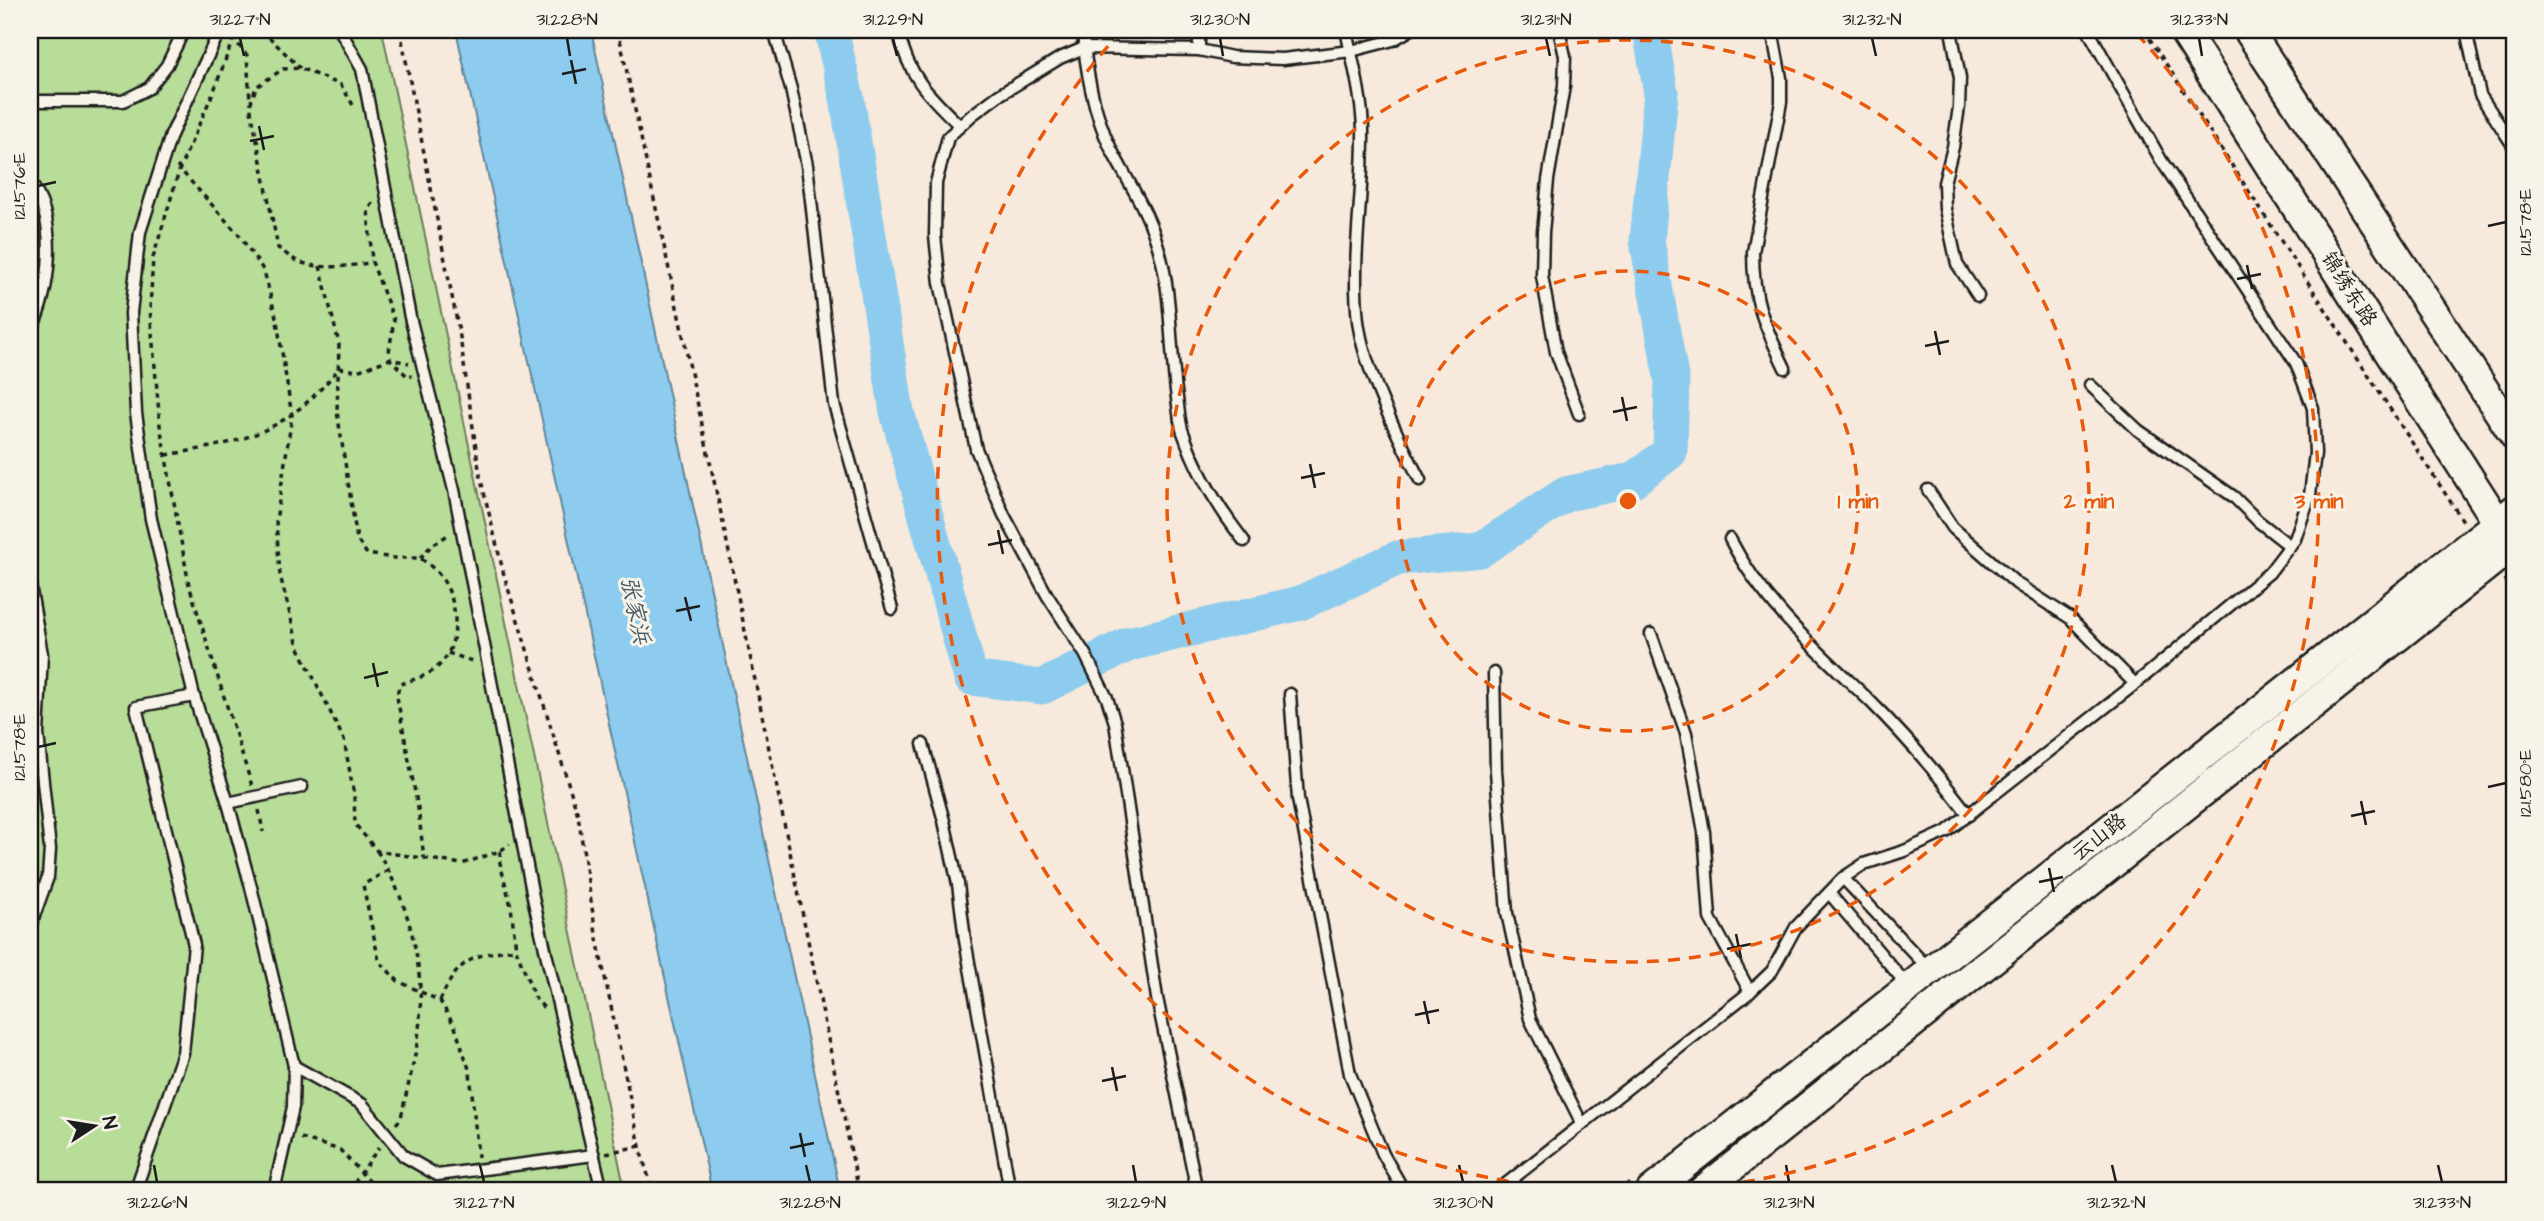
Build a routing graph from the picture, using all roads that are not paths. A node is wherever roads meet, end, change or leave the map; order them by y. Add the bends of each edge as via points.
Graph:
1 (184, 30) edge
2 (220, 30) edge
3 (340, 30) edge
4 (774, 30) edge
5 (898, 30) edge
6 (1083, 30) edge
7 (1199, 30) edge
8 (1346, 30) edge
9 (1410, 30) edge
10 (1559, 30) edge
11 (1772, 30) edge
12 (1951, 30) edge
13 (2088, 30) edge
14 (2183, 30) edge
15 (2248, 30) edge
16 (2466, 30) edge
17 (1084, 48) junction
18 (1199, 50) junction
19 (1351, 51) junction
20 (30, 101) edge
21 (960, 126) junction
22 (2514, 147) edge
23 (30, 183) edge
24 (1978, 296) dead end
25 (30, 332) edge
26 (1785, 368) dead end
27 (2090, 385) dead end
28 (1579, 414) dead end
29 (2514, 435) edge
30 (1420, 480) dead end
31 (1928, 489) dead end
32 (2503, 538) edge
33 (1730, 539) dead end
34 (1244, 541) dead end
35 (2290, 546) junction
36 (30, 585) edge
37 (892, 609) dead end
38 (1651, 634) dead end
39 (1494, 673) dead end
40 (2135, 684) junction
41 (1290, 694) dead end
42 (194, 696) junction
43 (923, 744) dead end
44 (302, 787) dead end
45 (228, 803) junction
46 (1969, 815) junction
47 (1843, 878) junction
48 (1829, 893) junction
49 (30, 927) edge
50 (1919, 978) junction
51 (1750, 992) junction
52 (294, 1066) junction
53 (1582, 1124) junction
54 (594, 1155) junction
55 (135, 1191) edge
56 (274, 1191) edge
57 (602, 1191) edge
58 (1010, 1191) edge
59 (1197, 1191) edge
60 (1404, 1191) edge
61 (1497, 1191) edge
62 (1651, 1191) edge
63 (1702, 1191) edge

1 - 20 lane via 149,89 122,101
2 - 42 lane via 164,155 140,232 131,313 136,413 151,519
3 - 54 lane via 362,69 400,272 462,532 520,837
4 - 37 lane via 807,164 834,404
5 - 21 lane via 913,75
6 - 17 lane
7 - 18 lane
8 - 19 lane
9 - 19 lane via 1393,40
10 - 28 lane via 1565,56 1564,86 1548,180 1542,276 1556,352
11 - 26 lane via 1781,102 1753,252 1753,276 1757,304
12 - 24 lane via 1960,78 1944,183 1945,209 1957,264
13 - 35 lane via 2161,160 2296,363 2313,408 2315,453 2310,495
14 - 32 main road, 锦绣东路
15 - 29 main road
16 - 22 lane via 2480,95
17 - 18 lane
17 - 21 lane via 999,95
17 - 34 lane via 1110,146 1156,240 1183,434 1221,512
18 - 19 lane via 1283,59
19 - 30 lane via 1363,131 1356,289 1359,324 1370,365
21 - 59 lane via 947,137 936,183 935,236 940,283 975,449 1004,515 1085,654 1111,710 1157,998
23 - 25 lane via 45,213 49,251 45,286
27 - 35 lane via 2138,430 2234,497
31 - 40 lane via 1953,528 2017,584 2070,618
32 - 50 main road, 云山路
32 - 63 main road, 云山路
33 - 46 lane via 1763,592 1928,761
35 - 40 lane via 2269,573
36 - 49 lane via 42,654 38,734 50,849 48,877
38 - 51 lane via 1686,733 1704,832 1710,918
39 - 53 lane via 1507,913 1530,1019
40 - 46 lane
41 - 60 lane via 1298,799 1350,1074 1383,1154
42 - 45 lane
42 - 55 lane via 136,707 194,945 183,1053
43 - 58 lane via 958,884
44 - 45 lane
45 - 52 lane
46 - 47 lane via 1946,832 1864,864
47 - 48 lane
47 - 50 lane
48 - 50 lane
48 - 51 lane via 1796,927 1772,971
50 - 62 main road, 云山路
51 - 53 lane
52 - 54 lane via 362,1104 404,1156 437,1175
52 - 56 lane via 293,1107
53 - 61 lane
54 - 57 lane

